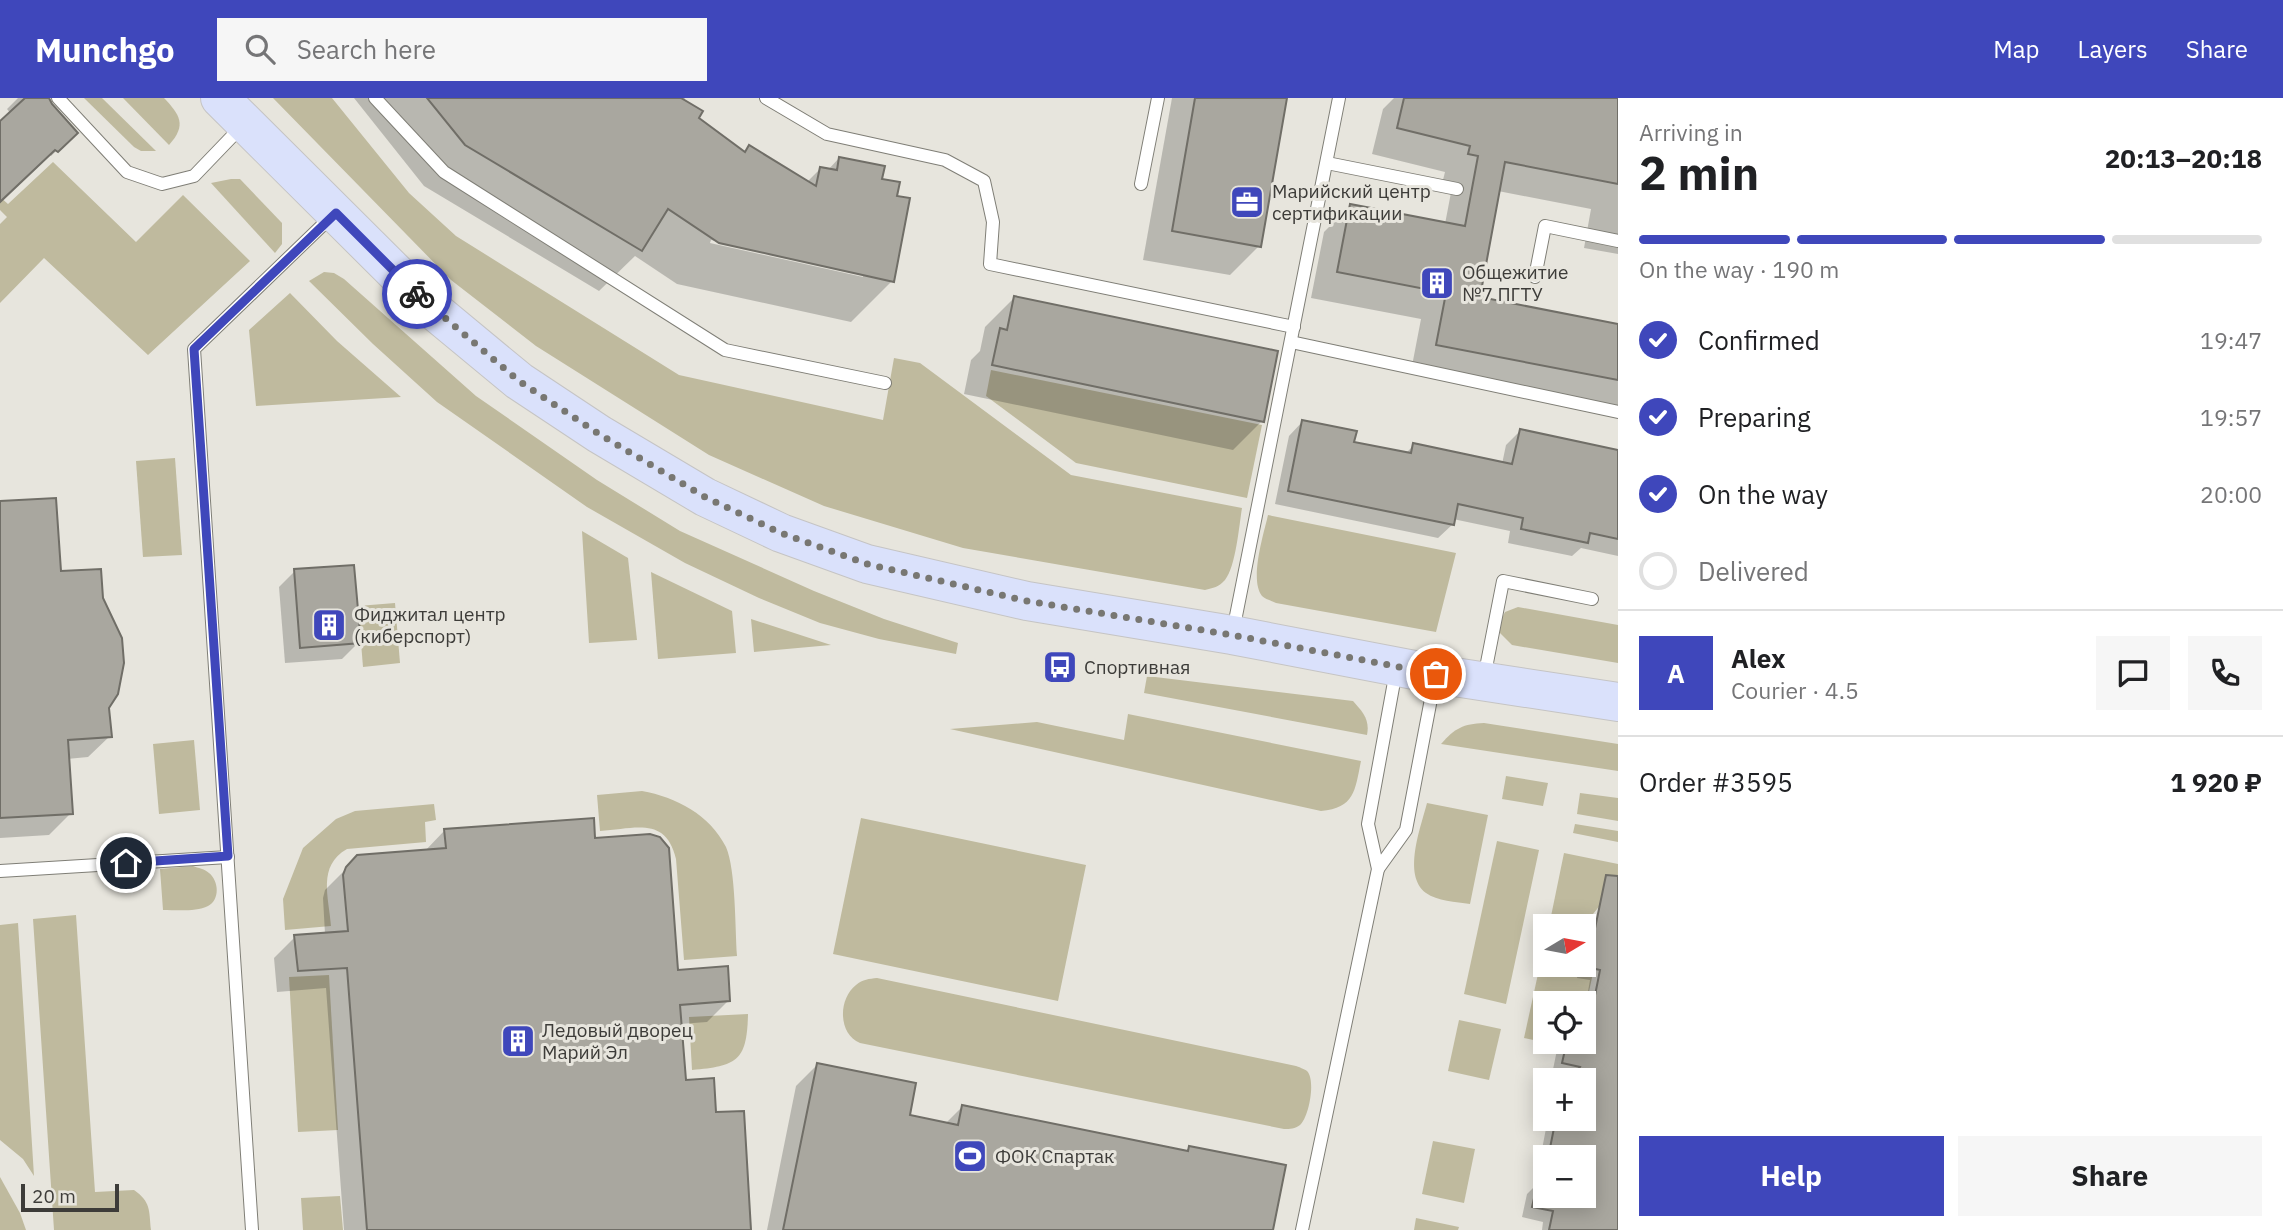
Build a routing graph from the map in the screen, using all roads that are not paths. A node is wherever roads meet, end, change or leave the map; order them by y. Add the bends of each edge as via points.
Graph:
1 (58, 98) edge
2 (375, 98) edge
3 (766, 98) edge
4 (1158, 98) edge
5 (1339, 98) edge
6 (232, 111) edge
7 (1327, 163) junction
8 (1141, 184) dead end
9 (1457, 189) dead end
10 (336, 213) junction
11 (1618, 242) edge
12 (1535, 277) dead end
13 (1294, 327) junction
14 (1291, 342) junction
15 (885, 383) dead end
16 (1618, 412) edge
17 (1591, 599) dead end
18 (1232, 635) junction
19 (1397, 667) junction
20 (1436, 674) junction
21 (1483, 682) junction
22 (1618, 702) edge
23 (228, 856) junction
24 (1378, 869) junction
25 (0, 871) edge
26 (252, 1230) edge
27 (1303, 1230) edge

1 - 6 lane via 127,172 162,184 194,176
2 - 15 lane via 444,172 725,350
3 - 13 lane via 827,134 945,160 984,181 993,222 990,264
4 - 8 lane
5 - 7 lane
6 - 10 main road
7 - 9 lane
7 - 13 lane
10 - 18 main road via 432,309 519,381 705,497 781,533 867,564 1027,601
10 - 23 lane via 194,349
11 - 12 lane via 1545,226
13 - 14 lane
14 - 16 lane
14 - 18 lane
17 - 21 lane via 1503,581
18 - 19 main road
19 - 20 main road
19 - 24 lane via 1368,824
20 - 21 main road
20 - 24 lane via 1406,830
21 - 22 main road
23 - 25 lane
23 - 26 lane
24 - 27 lane

